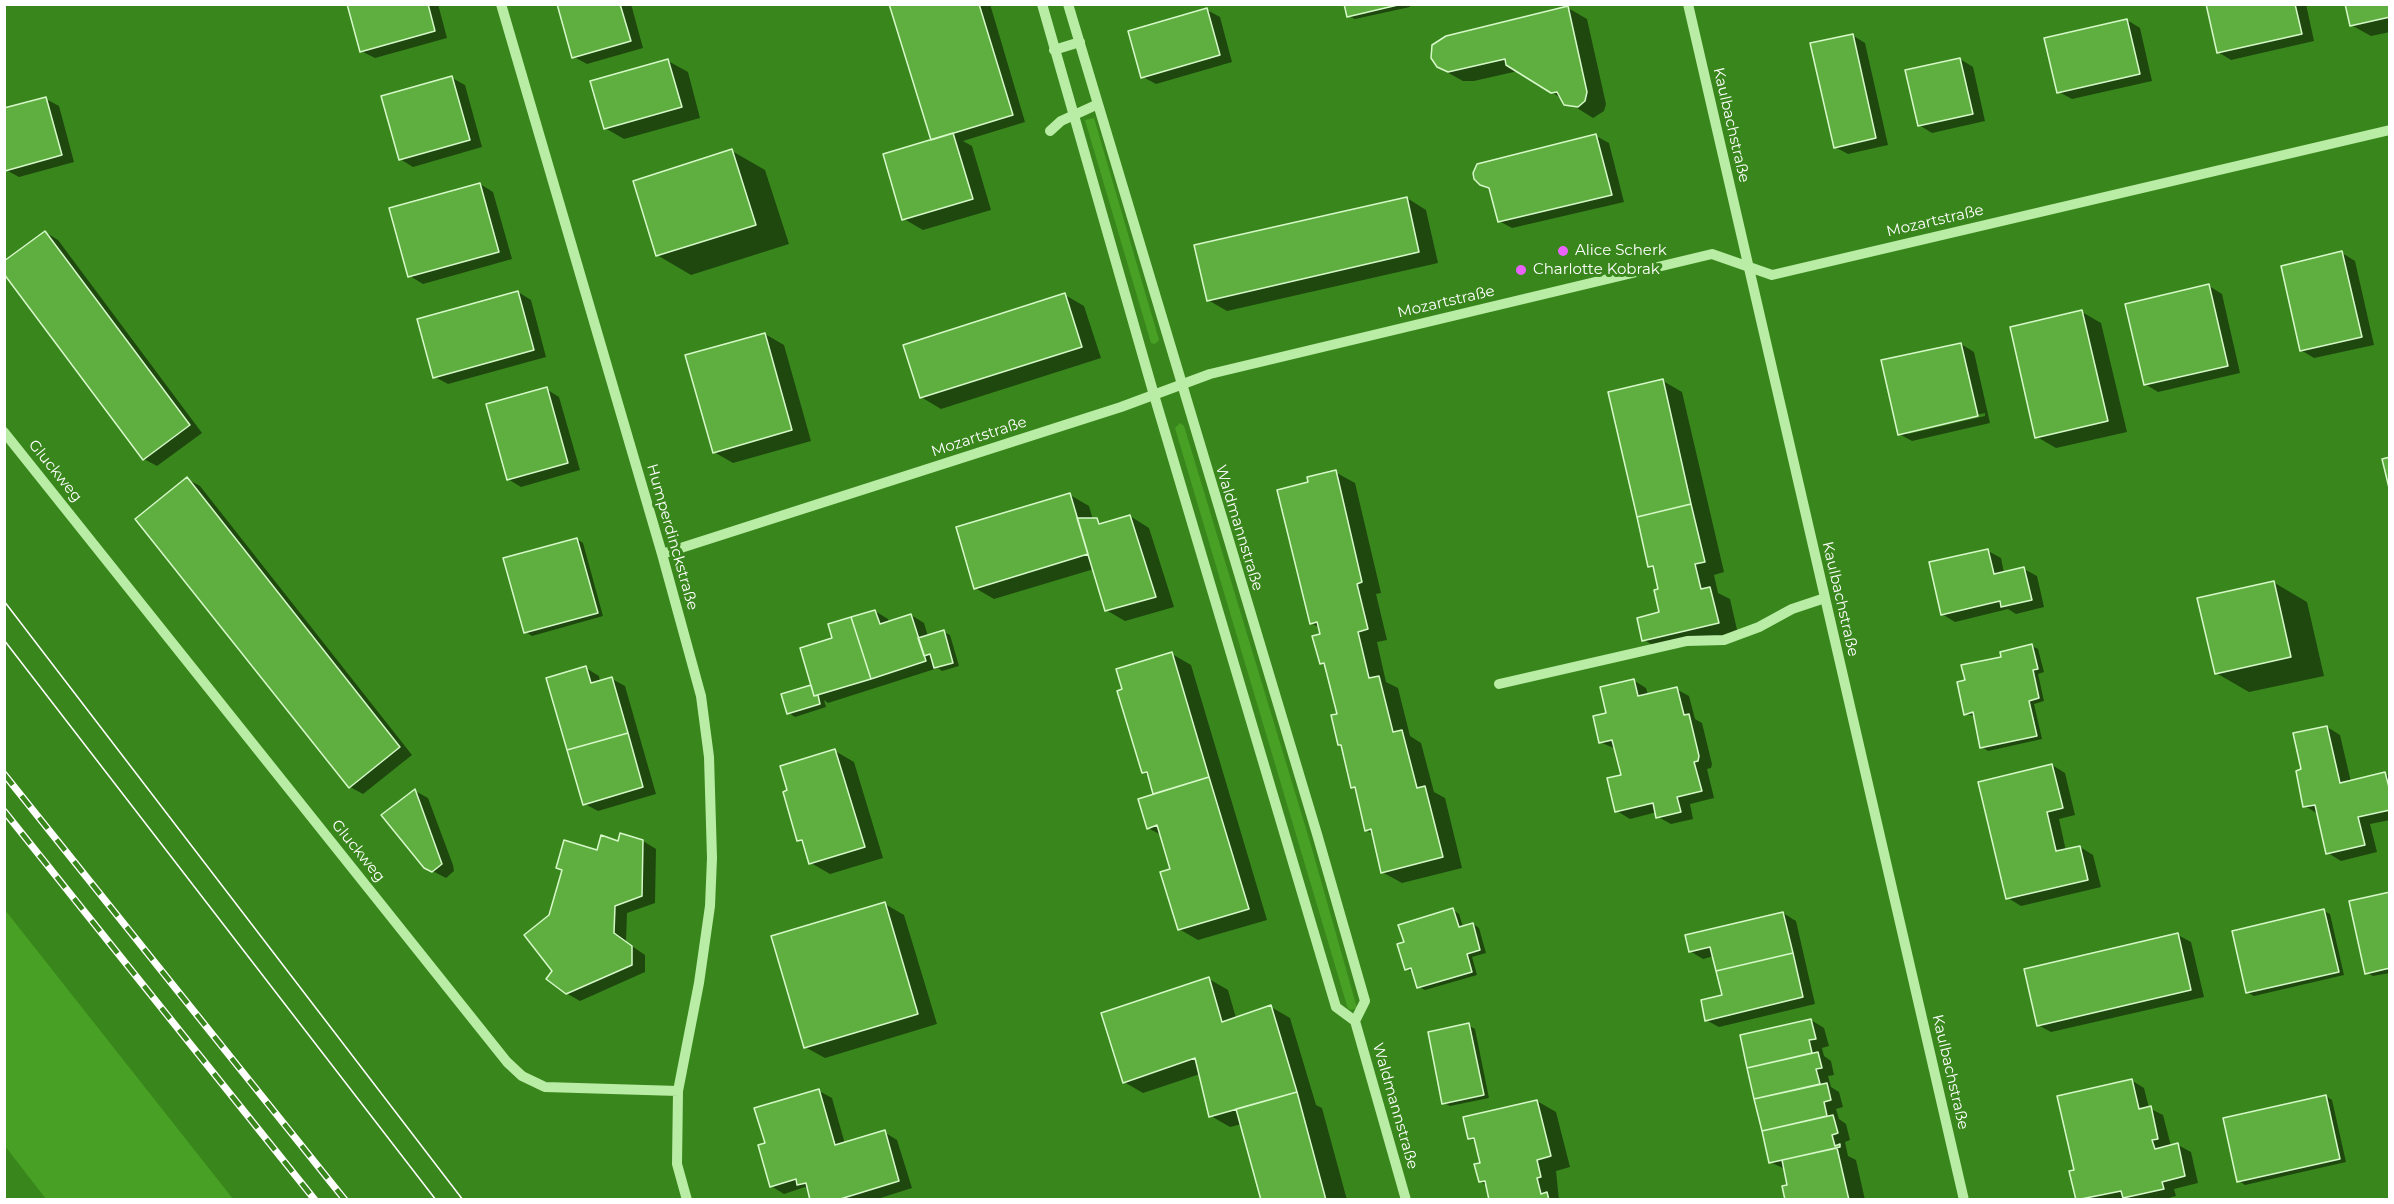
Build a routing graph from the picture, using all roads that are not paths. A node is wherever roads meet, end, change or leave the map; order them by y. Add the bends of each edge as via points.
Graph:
1 (501, 4) edge
2 (1042, 4) edge
3 (1068, 4) edge
4 (1688, 4) edge
5 (1080, 42) junction
6 (1054, 50) junction
7 (1096, 105) junction
8 (1073, 115) junction
9 (2390, 130) edge
10 (1050, 131) dead end
11 (1748, 267) junction
12 (1180, 385) junction
13 (1154, 395) junction
14 (4, 432) edge
15 (662, 554) junction
16 (1825, 598) junction
17 (1499, 684) dead end
18 (1355, 1021) junction
19 (678, 1091) junction
20 (1406, 1199) edge
21 (687, 1200) edge
22 (1964, 1200) edge

1 - 15 street, Humperdinckstraße
2 - 6 street, Waldmannstraße
3 - 5 street, Waldmannstraße
4 - 11 street, Kaulbachstraße
5 - 6 street
5 - 7 street, Waldmannstraße
6 - 8 street, Waldmannstraße
7 - 8 street
7 - 12 street, Waldmannstraße
8 - 10 street
8 - 13 street, Waldmannstraße
9 - 11 street, Mozartstraße via 1772,274
11 - 12 street, Mozartstraße via 1712,254 1221,371
11 - 16 street, Kaulbachstraße
12 - 13 street, Mozartstraße
12 - 18 street, Waldmannstraße via 1365,1001
13 - 15 street, Mozartstraße
13 - 18 street, Waldmannstraße via 1336,1007
14 - 19 street, Gluckweg via 507,1062 522,1076 545,1087
15 - 19 street, Humperdinckstraße via 701,696 712,805 710,906
16 - 17 street via 1724,640 1687,641
16 - 22 street, Kaulbachstraße
18 - 20 street, Waldmannstraße
19 - 21 street via 677,1164

